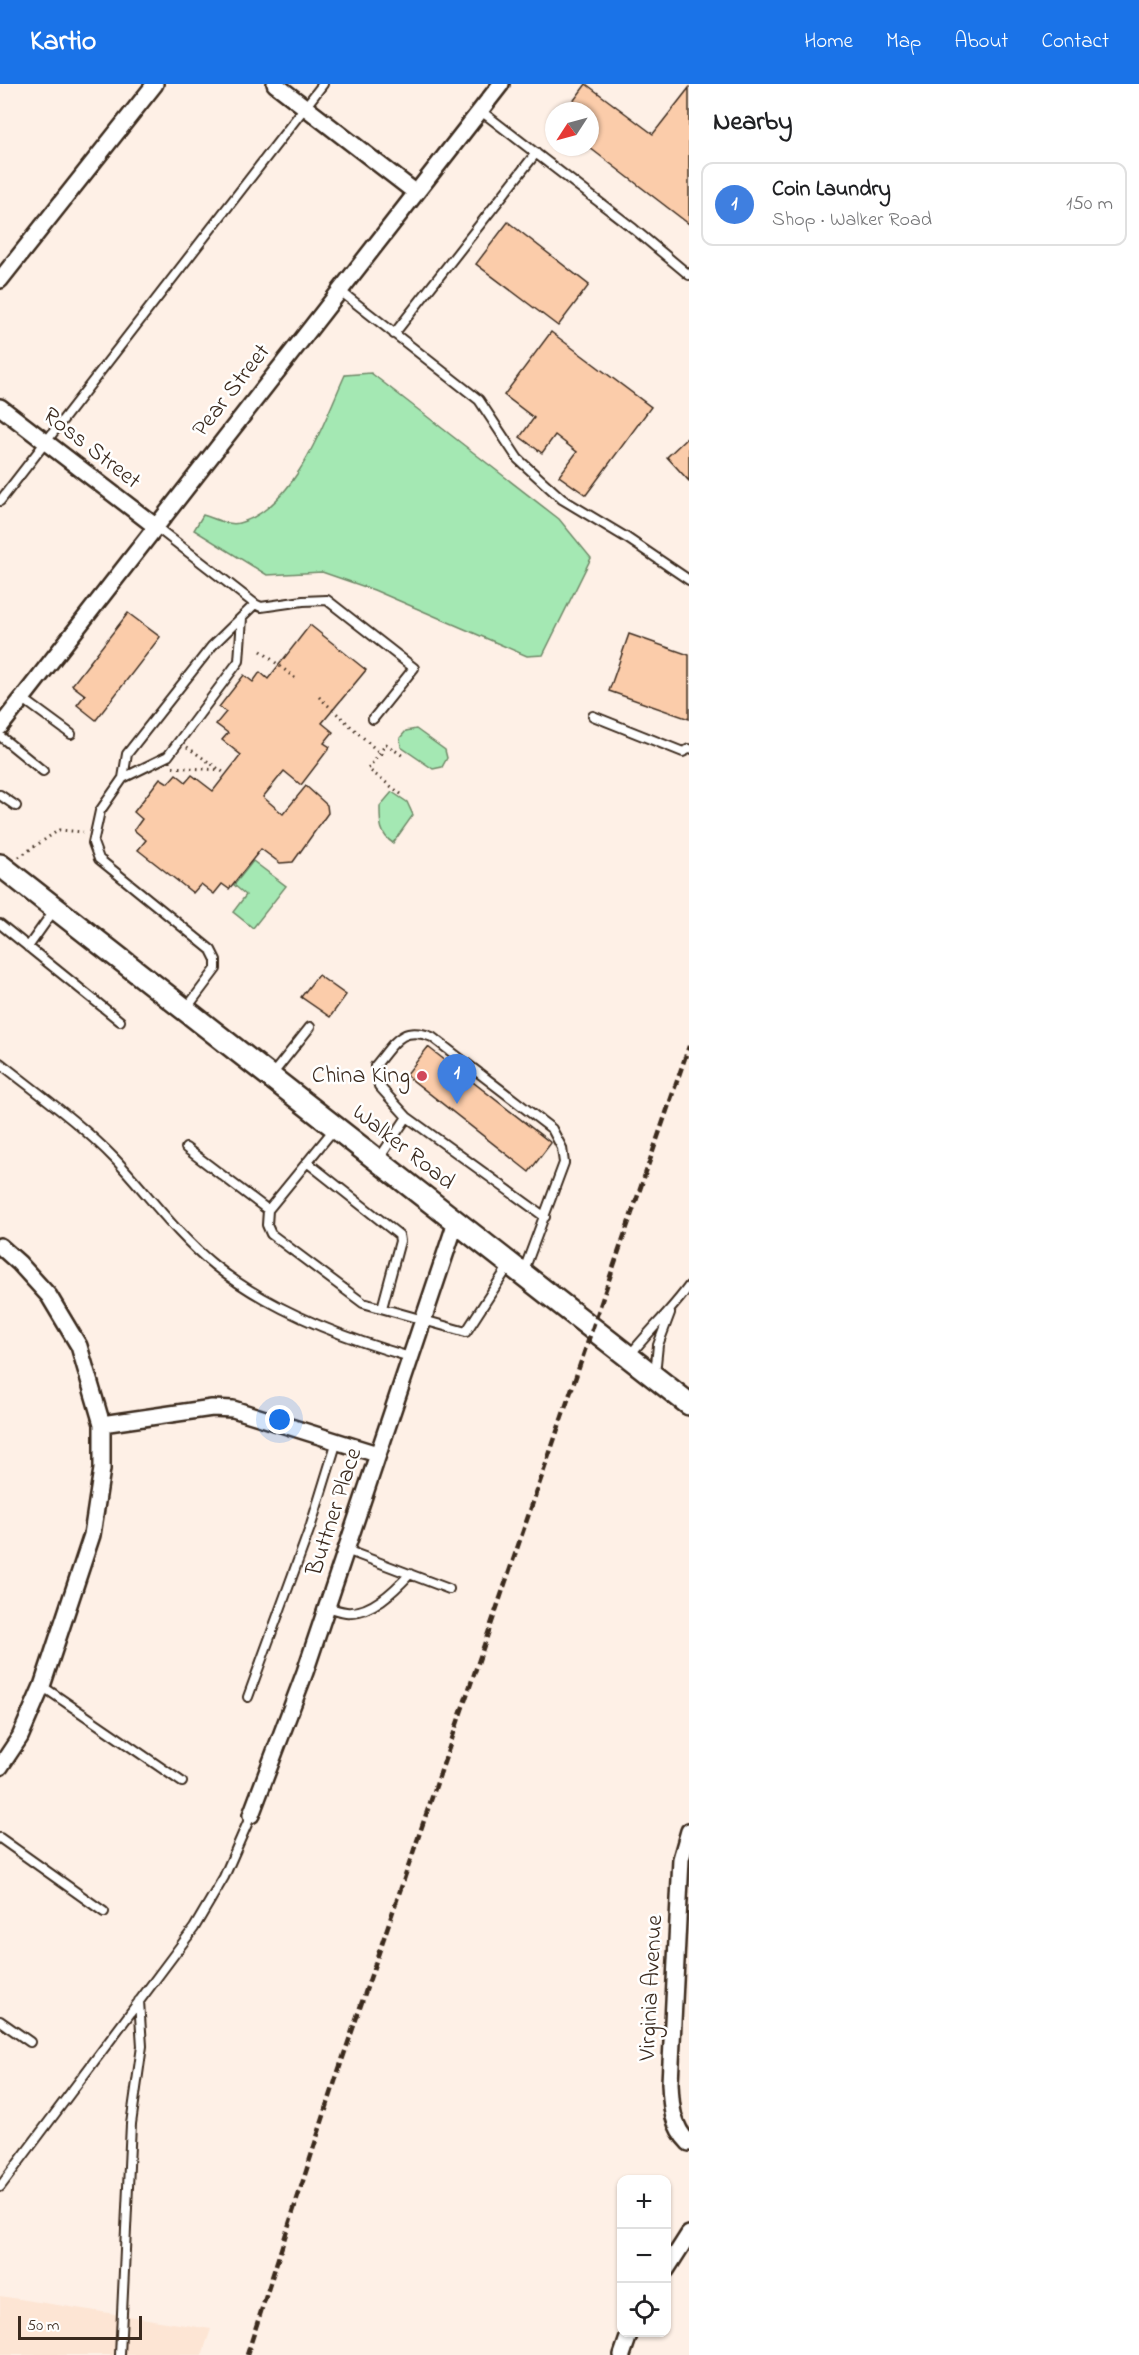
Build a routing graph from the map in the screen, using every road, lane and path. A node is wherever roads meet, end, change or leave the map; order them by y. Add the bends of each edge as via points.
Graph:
1 (155, 84) edge
2 (275, 84) edge
3 (323, 84) edge
4 (501, 84) edge
5 (304, 107) junction
6 (481, 111) junction
7 (536, 153) junction
8 (415, 192) junction
9 (689, 275) edge
10 (0, 280) edge
11 (339, 290) junction
12 (394, 334) junction
13 (0, 407) edge
14 (45, 442) junction
15 (0, 501) edge
16 (155, 526) junction
17 (689, 580) edge
18 (255, 604) junction
19 (242, 618) junction
20 (261, 651) dead end
21 (296, 679) dead end
22 (319, 697) dead end
23 (22, 698) junction
24 (593, 716) dead end
25 (373, 719) dead end
26 (0, 727) edge
27 (71, 734) dead end
28 (0, 736) edge
29 (187, 747) dead end
30 (689, 749) edge
31 (380, 753) junction
32 (403, 756) dead end
33 (384, 757) dead end
34 (171, 766) dead end
35 (43, 771) dead end
36 (123, 778) junction
37 (401, 794) dead end
38 (0, 795) edge
39 (16, 806) dead end
40 (82, 832) dead end
41 (19, 857) dead end
42 (0, 866) edge
43 (55, 909) junction
44 (0, 924) edge
45 (28, 947) junction
46 (186, 1011) junction
47 (120, 1021) dead end
48 (310, 1027) dead end
49 (0, 1063) edge
50 (270, 1077) junction
51 (407, 1117) junction
52 (335, 1128) junction
53 (186, 1148) dead end
54 (377, 1160) junction
55 (307, 1162) junction
56 (268, 1210) junction
57 (545, 1216) junction
58 (456, 1222) junction
59 (0, 1246) edge
60 (516, 1269) junction
61 (689, 1286) edge
62 (382, 1308) junction
63 (670, 1311) junction
64 (423, 1319) junction
65 (411, 1357) junction
66 (628, 1357) junction
67 (655, 1378) junction
68 (689, 1404) edge
69 (102, 1424) junction
70 (337, 1442) junction
71 (377, 1454) junction
72 (346, 1550) junction
73 (410, 1574) junction
74 (449, 1589) dead end
75 (327, 1607) junction
76 (42, 1686) junction
77 (248, 1697) dead end
78 (0, 1767) edge
79 (182, 1782) dead end
80 (251, 1815) joint
81 (689, 1831) edge
82 (0, 1838) edge
83 (104, 1912) dead end
84 (139, 2001) junction
85 (0, 2021) edge
86 (30, 2042) dead end
87 (689, 2143) edge
88 (0, 2187) edge
89 (689, 2234) edge
90 (671, 2262) edge
91 (628, 2337) edge
92 (120, 2355) edge
93 (622, 2355) edge

1 - 10 street
2 - 5 street
3 - 5 lane
4 - 6 street, Pear Street
5 - 8 street
5 - 14 lane
6 - 7 lane
6 - 8 street, Pear Street
7 - 9 lane
7 - 12 lane
8 - 11 street, Pear Street
11 - 12 lane
11 - 16 street, Pear Street
12 - 17 lane via 479,400 518,459 562,499
13 - 14 street, Ross Street
14 - 15 lane
14 - 16 street, Ross Street
16 - 18 lane
16 - 23 street, Pear Street
18 - 19 lane
18 - 25 lane via 261,607 327,600 414,668
19 - 36 lane via 212,646 127,754
19 - 36 lane via 239,661 168,756
20 - 21 path
22 - 31 path
23 - 26 street, Pear Street
23 - 27 lane
24 - 30 lane via 683,752
28 - 35 lane
29 - 34 path via 221,771
31 - 32 path via 386,744
31 - 33 path
31 - 37 path via 368,769
36 - 46 lane via 100,811 93,843 95,852 99,860 211,950 216,969
38 - 39 lane
40 - 41 path via 59,830
42 - 43 street, Walker Road
43 - 45 lane
43 - 46 street, Walker Road
44 - 45 lane
45 - 47 lane
46 - 50 street, Walker Road
48 - 50 lane
49 - 65 lane via 94,1139 215,1266 273,1303 360,1342
50 - 52 street, Walker Road
51 - 54 lane
51 - 57 lane
51 - 57 lane via 379,1086 375,1066 399,1037 417,1031 432,1037 552,1129 562,1148 564,1164
52 - 54 street, Walker Road
52 - 55 lane
53 - 56 lane
54 - 58 street, Walker Road
55 - 56 lane
55 - 62 lane via 399,1235
56 - 62 lane via 267,1225 272,1234 363,1303
57 - 60 lane
58 - 60 street, Walker Road
58 - 64 street, Buttner Place
59 - 69 street via 49,1296 79,1346
60 - 64 lane via 466,1332
60 - 66 street, Walker Road
61 - 63 lane
62 - 64 lane
63 - 66 lane
63 - 67 lane via 658,1345
64 - 65 street, Buttner Place
65 - 71 street, Buttner Place
66 - 67 street, Walker Road
67 - 68 street, Walker Road
69 - 70 street via 212,1408 233,1409
69 - 76 street via 102,1469 92,1534
70 - 71 street
70 - 77 lane
71 - 72 street, Buttner Place
72 - 73 lane
72 - 75 street, Buttner Place
73 - 74 lane
73 - 75 lane via 391,1594 367,1607 348,1612
75 - 80 street, Buttner Place
76 - 78 street via 20,1737
76 - 79 lane
80 - 84 lane via 224,1877 194,1928
81 - 87 street, Virginia Avenue via 681,1859 670,2083 676,2127
82 - 83 lane
84 - 88 lane
84 - 92 lane via 141,2046 131,2124
85 - 86 lane
89 - 90 street
91 - 93 street

